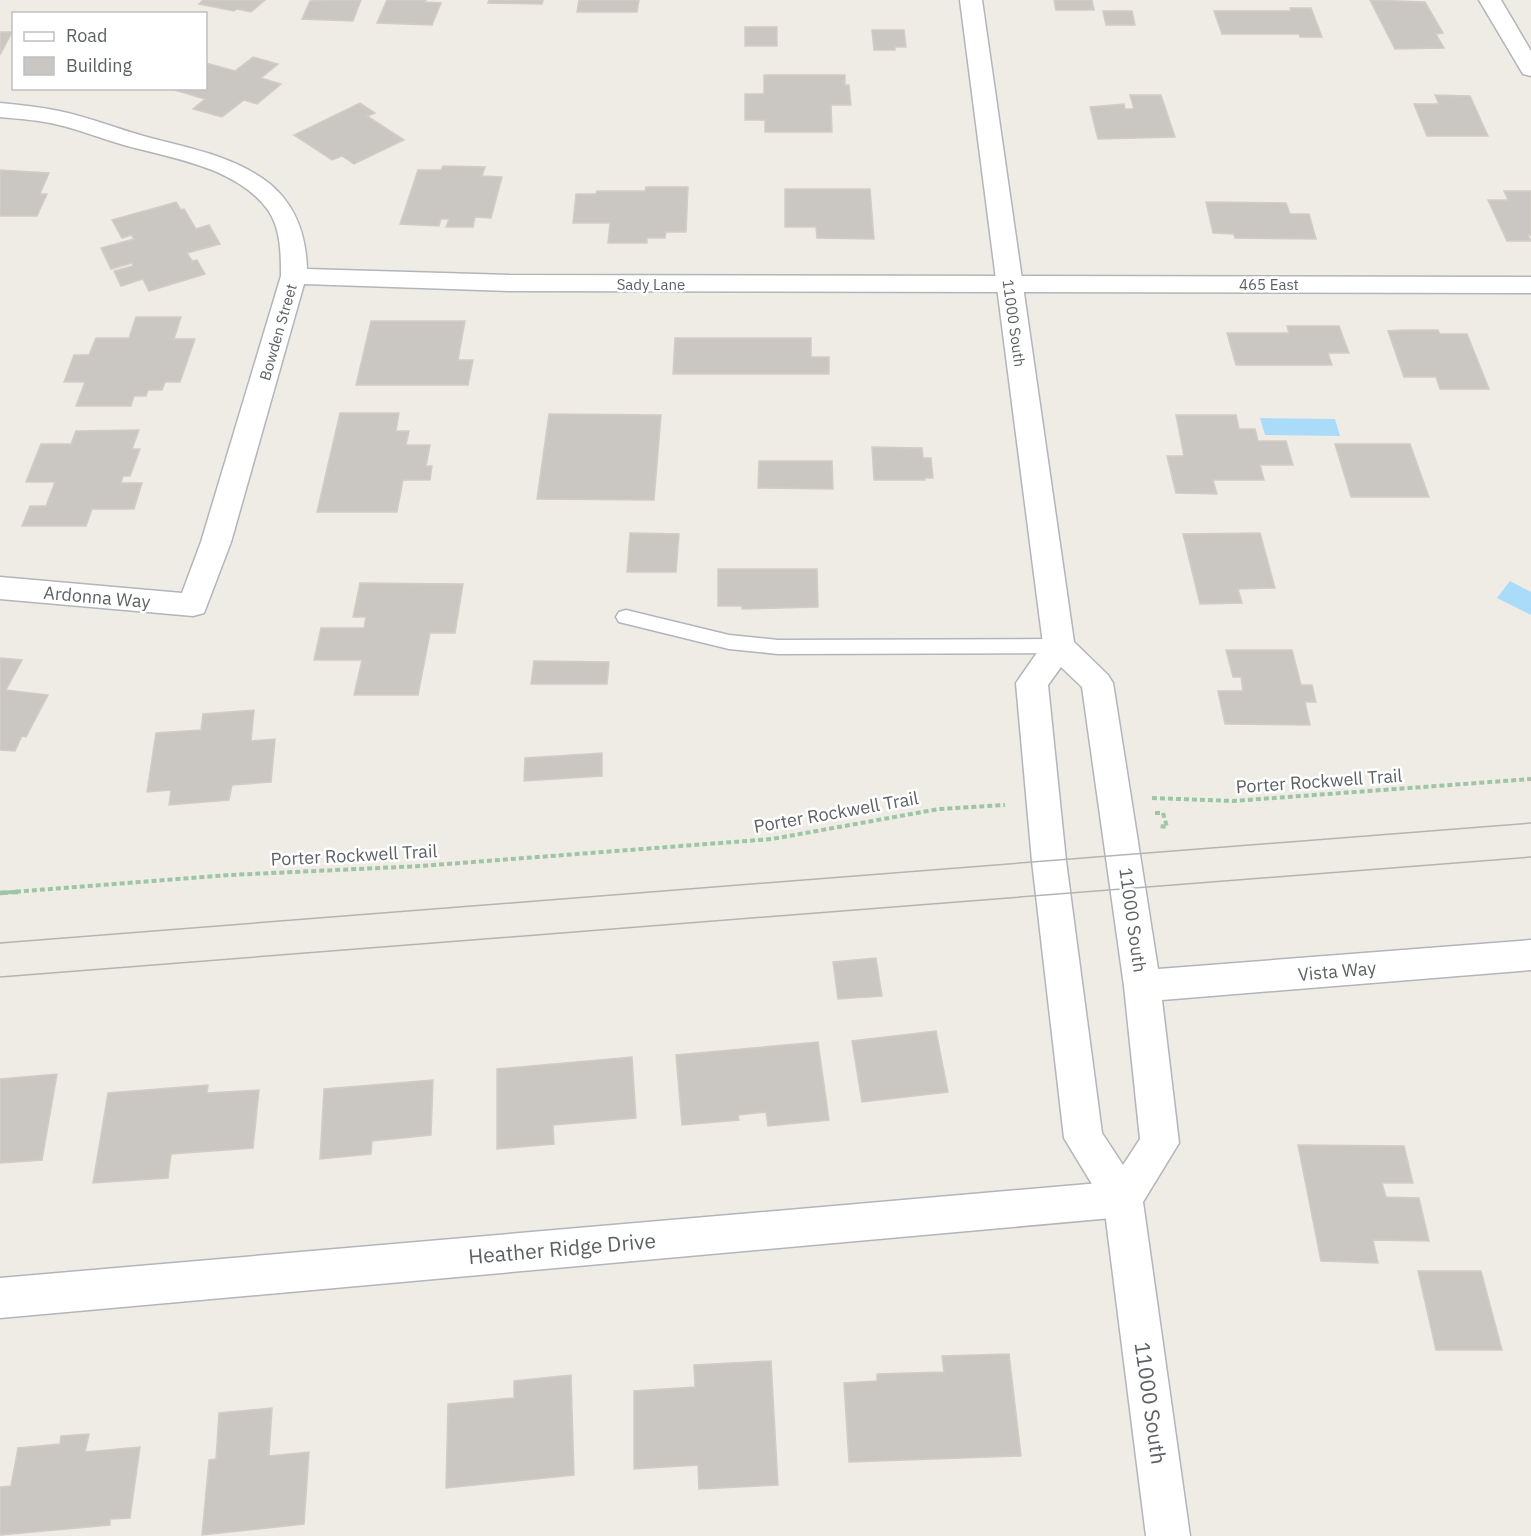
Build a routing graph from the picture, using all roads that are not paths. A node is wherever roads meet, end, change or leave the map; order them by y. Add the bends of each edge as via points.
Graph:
1 (970, 0) edge
2 (1490, 0) edge
3 (1531, 69) edge
4 (0, 110) edge
5 (294, 276) junction
6 (1008, 283) junction
7 (1531, 285) edge
8 (0, 588) edge
9 (193, 604) joint
10 (626, 617) dead end
11 (1059, 646) junction
12 (1531, 955) edge
13 (1143, 987) junction
14 (1123, 1199) junction
15 (0, 1298) edge
16 (1168, 1536) edge

1 - 6 street, 11000 South
2 - 3 street
4 - 5 street, Bowden Street via 51,116 206,162 256,185 275,202 288,223 294,248
5 - 6 street, Sady Lane via 510,283
5 - 9 street, Bowden Street via 216,542
6 - 7 street, 465 East
6 - 11 street, 11000 South
8 - 9 street, Ardonna Way
10 - 11 lane via 729,642 778,647
11 - 13 street, 11000 South via 1097,683
11 - 14 street, 11000 South via 1032,683 1061,963 1083,1138
12 - 13 street, Vista Way
13 - 14 street, 11000 South via 1160,1143
14 - 15 street, Heather Ridge Drive
14 - 16 street, 11000 South

